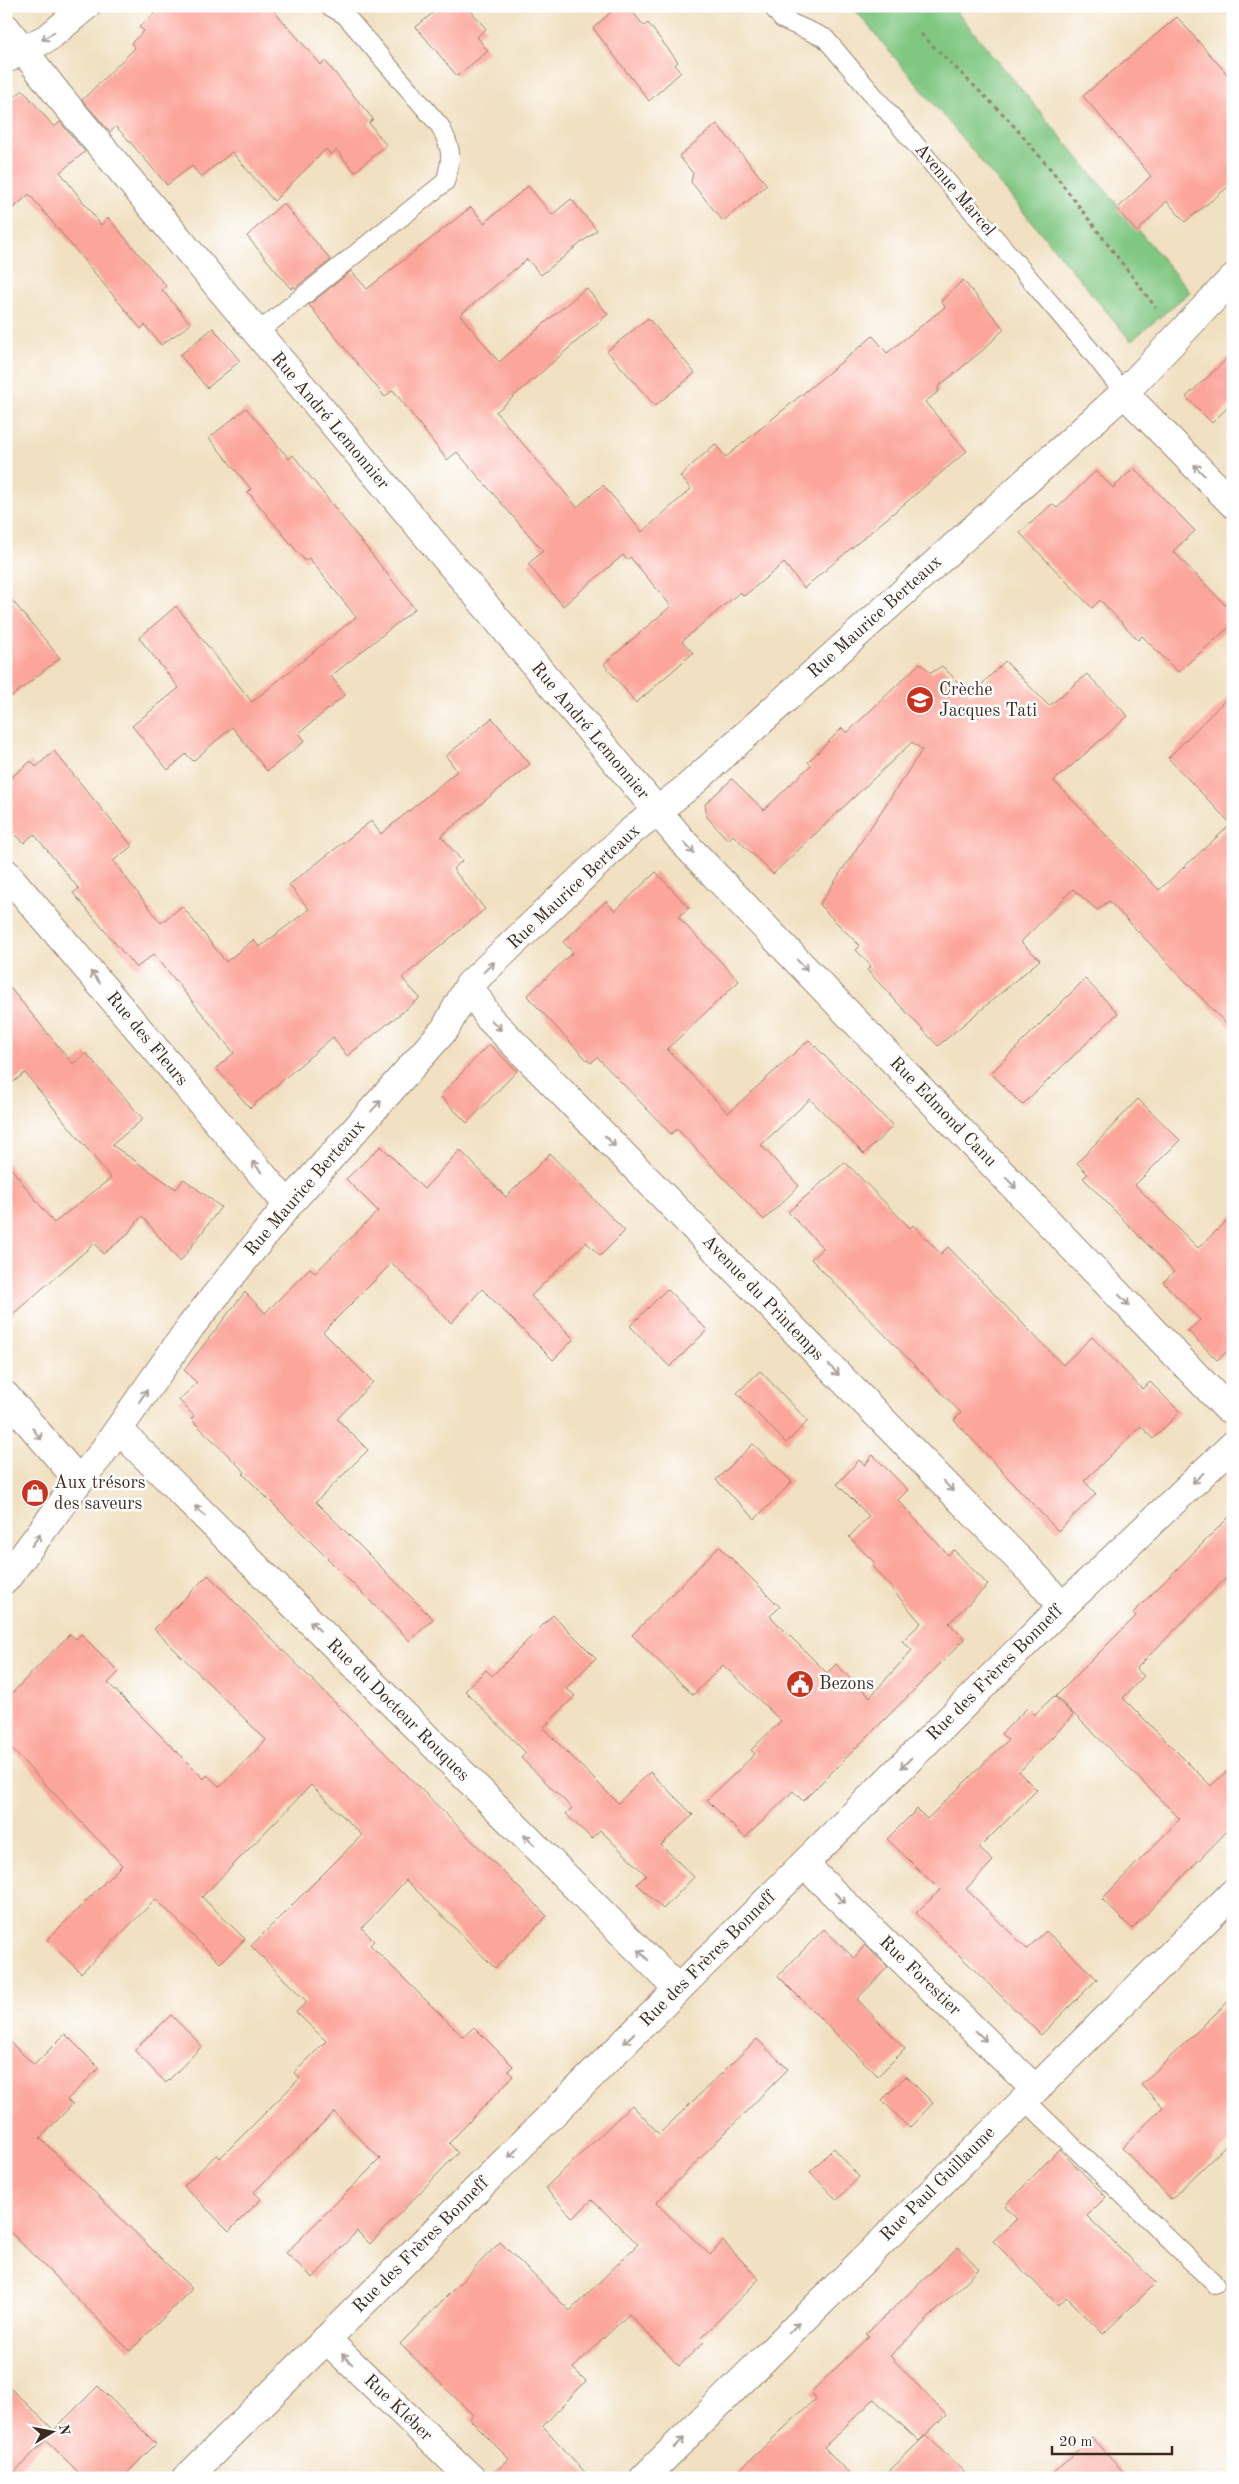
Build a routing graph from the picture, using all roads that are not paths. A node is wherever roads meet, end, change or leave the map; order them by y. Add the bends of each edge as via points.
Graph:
1 (86, 6) edge
2 (329, 6) edge
3 (772, 6) edge
4 (6, 28) edge
5 (14, 55) edge
6 (1233, 278) edge
7 (257, 334) junction
8 (1124, 393) junction
9 (1233, 504) edge
10 (657, 811) junction
11 (6, 873) edge
12 (470, 985) junction
13 (288, 1205) junction
14 (6, 1396) edge
15 (1233, 1410) edge
16 (119, 1430) junction
17 (1233, 1445) edge
18 (79, 1482) junction
19 (6, 1579) edge
20 (1062, 1607) junction
21 (804, 1864) junction
22 (1233, 1892) edge
23 (678, 1989) junction
24 (1029, 2094) junction
25 (1215, 2284) dead end
26 (326, 2339) junction
27 (188, 2478) edge
28 (471, 2478) edge
29 (644, 2478) edge

1 -> 5 street via 49,37
2 - 7 lane via 345,15 440,126 450,146 451,164 445,182
3 - 8 lane, Avenue Marcel via 782,19 825,38
4 - 5 street, Rue André Lemonnier
5 - 7 street, Rue André Lemonnier
6 - 8 street, Rue Maurice Berteaux
7 - 10 street, Rue André Lemonnier
9 -> 8 street
8 - 10 street, Rue Maurice Berteaux via 690,786
12 -> 10 street, Rue Maurice Berteaux
10 -> 15 street, Rue Edmond Canu via 705,865
13 -> 11 street, Rue des Fleurs
13 -> 12 street, Rue Maurice Berteaux via 445,1028
12 -> 20 street, Avenue du Printemps via 489,1018
16 -> 13 street, Rue Maurice Berteaux via 190,1326
14 -> 18 street
16 - 18 street, Rue Maurice Berteaux
23 -> 16 street, Rue du Docteur Rouques
17 -> 20 street, Rue des Frères Bonneff
19 -> 18 street, Rue Maurice Berteaux
20 -> 21 street, Rue des Frères Bonneff
21 - 23 street, Rue des Frères Bonneff
21 -> 24 street, Rue Forestier
22 - 24 street, Rue Paul Guillaume
23 -> 26 street, Rue des Frères Bonneff
24 - 25 lane, Rue Forestier
29 -> 24 street, Rue Paul Guillaume
26 - 27 street, Rue des Frères Bonneff
28 -> 26 street, Rue Kléber

